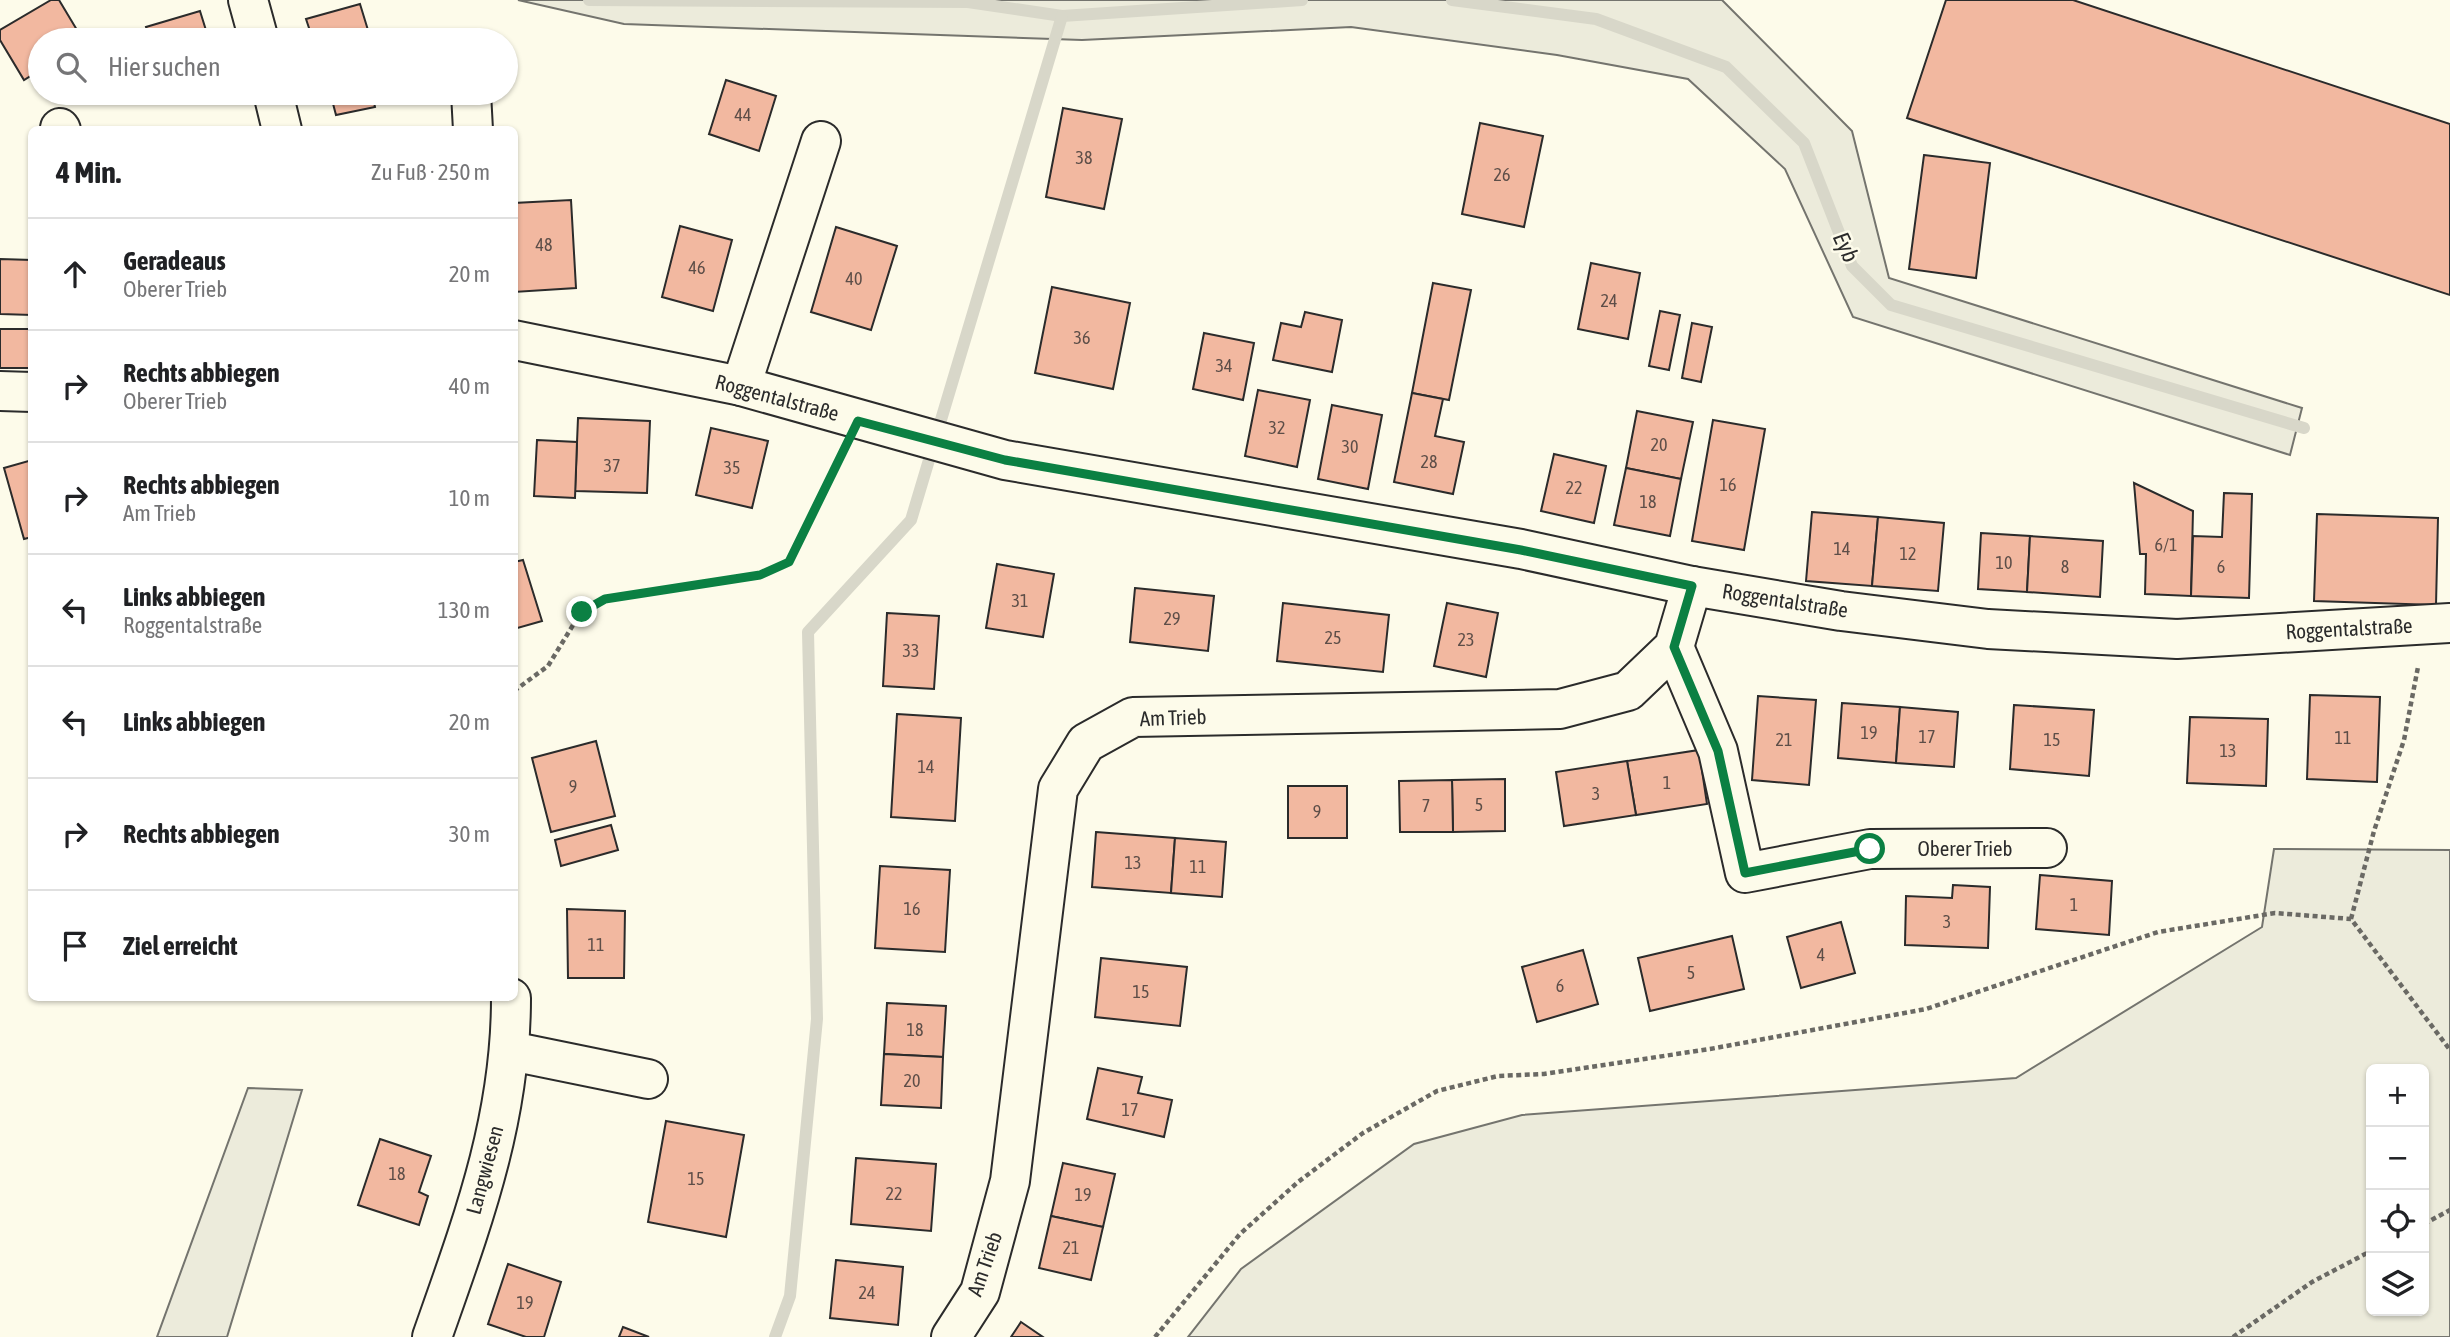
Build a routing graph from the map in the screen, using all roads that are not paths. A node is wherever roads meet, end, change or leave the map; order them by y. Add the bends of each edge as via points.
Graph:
1 (248, 0) edge
2 (256, 28) edge
3 (276, 105) edge
4 (472, 105) edge
5 (281, 126) edge
6 (473, 126) edge
7 (821, 141) dead end
8 (518, 341) edge
9 (741, 386) junction
10 (0, 391) edge
11 (28, 392) edge
12 (1692, 586) junction
13 (2438, 624) edge
14 (1674, 647) junction
15 (2047, 848) dead end
16 (511, 1001) edge
17 (511, 1051) junction
18 (648, 1079) dead end
19 (432, 1337) edge
20 (951, 1337) edge

1 - 2 street
3 - 5 street
4 - 6 street
7 - 9 street
8 - 9 street, Roggentalstraße
9 - 12 street, Roggentalstraße via 1005,460 1521,550
10 - 11 street
12 - 13 street, Roggentalstraße via 1988,629 2163,638
12 - 14 street, Am Trieb
14 - 15 street, Oberer Trieb via 1718,751 1745,873 1870,849
14 - 20 street, Am Trieb via 1628,691 1560,709 1133,717 1086,743 1058,789 1010,1181 980,1292
16 - 17 street, Langwiesen
17 - 18 street
17 - 19 street, Langwiesen via 492,1160

